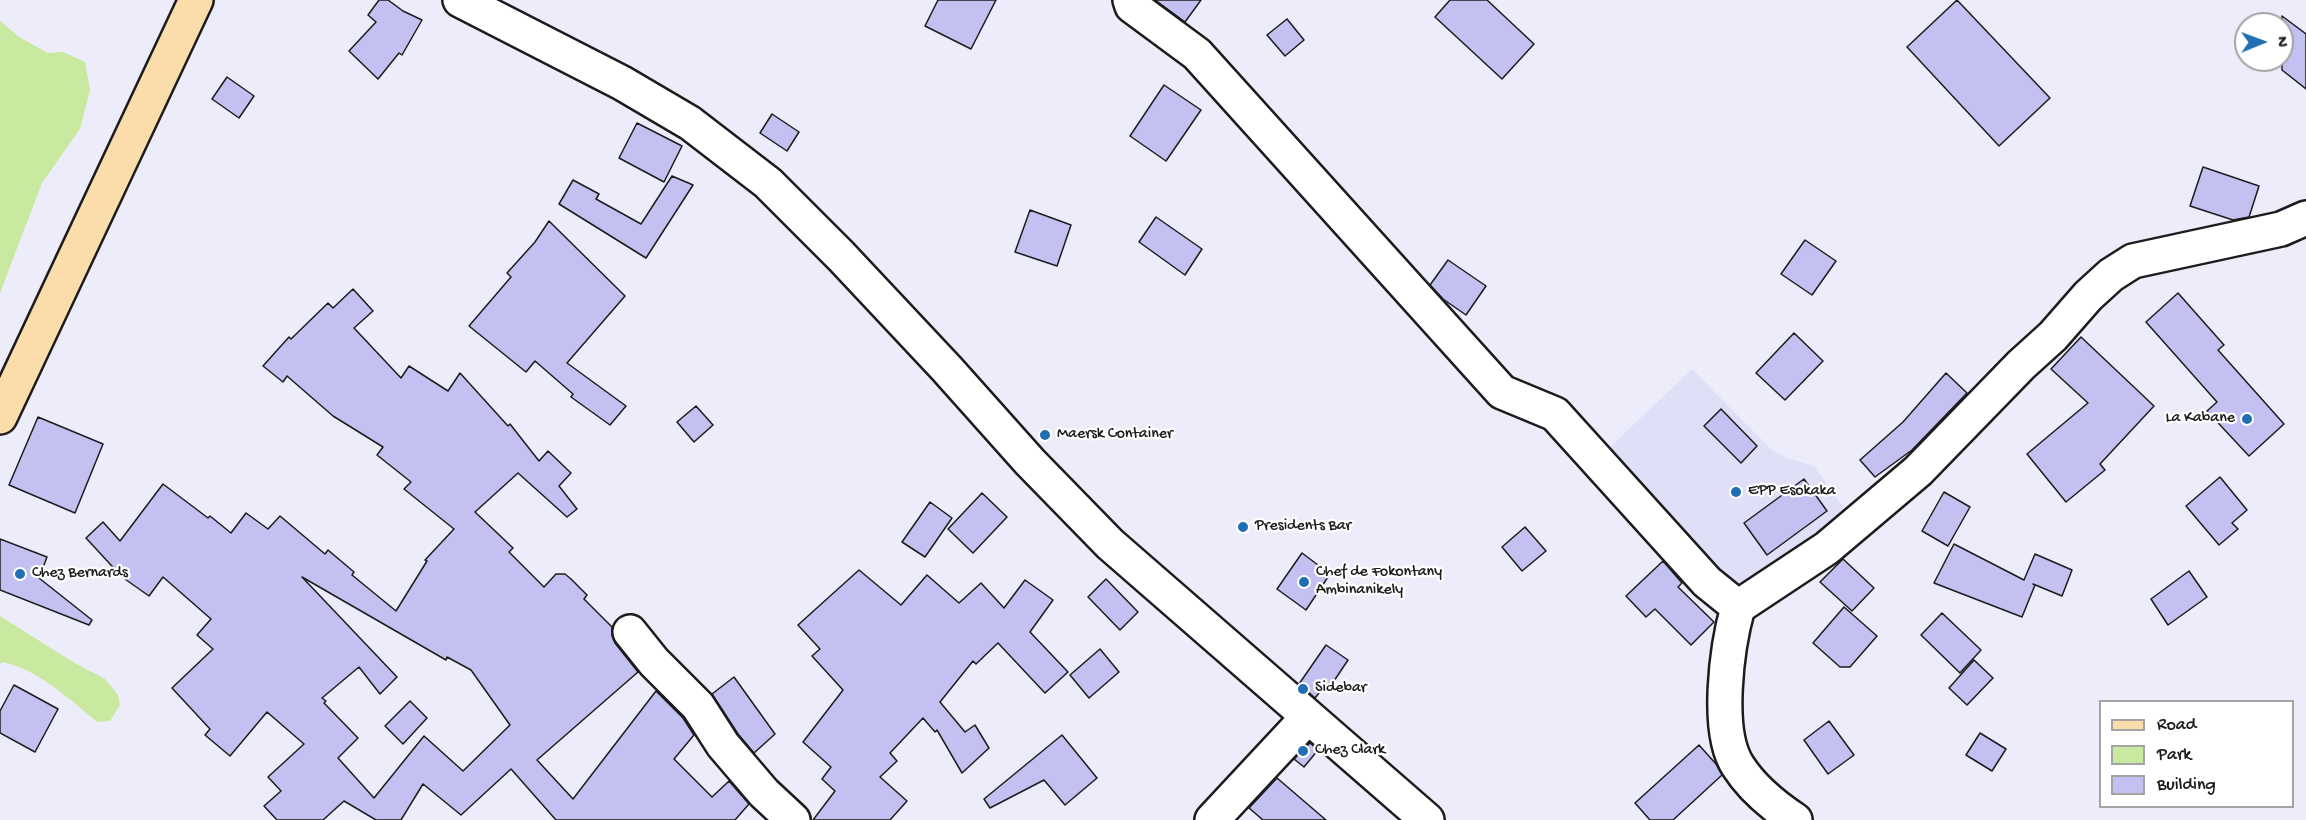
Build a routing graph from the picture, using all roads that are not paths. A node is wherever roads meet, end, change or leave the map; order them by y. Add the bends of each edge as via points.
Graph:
1 (195, 0) edge
2 (460, 0) edge
3 (1130, 0) edge
4 (2306, 218) edge
5 (0, 417) edge
6 (1738, 607) junction
7 (630, 632) dead end
8 (1308, 717) junction
9 (793, 820) edge
10 (1212, 820) edge
11 (1427, 820) edge
12 (1795, 820) edge

1 - 5 main road
2 - 8 street via 622,82 690,123 768,183 1110,544
3 - 6 street via 1132,6 1197,54 1502,392 1555,414 1707,582
4 - 6 street via 2270,231 2133,261 2111,274 1918,471 1827,548
6 - 12 street via 1725,685 1729,742 1737,766 1772,805
7 - 9 street via 698,706 723,745 764,793
8 - 10 street
8 - 11 street

